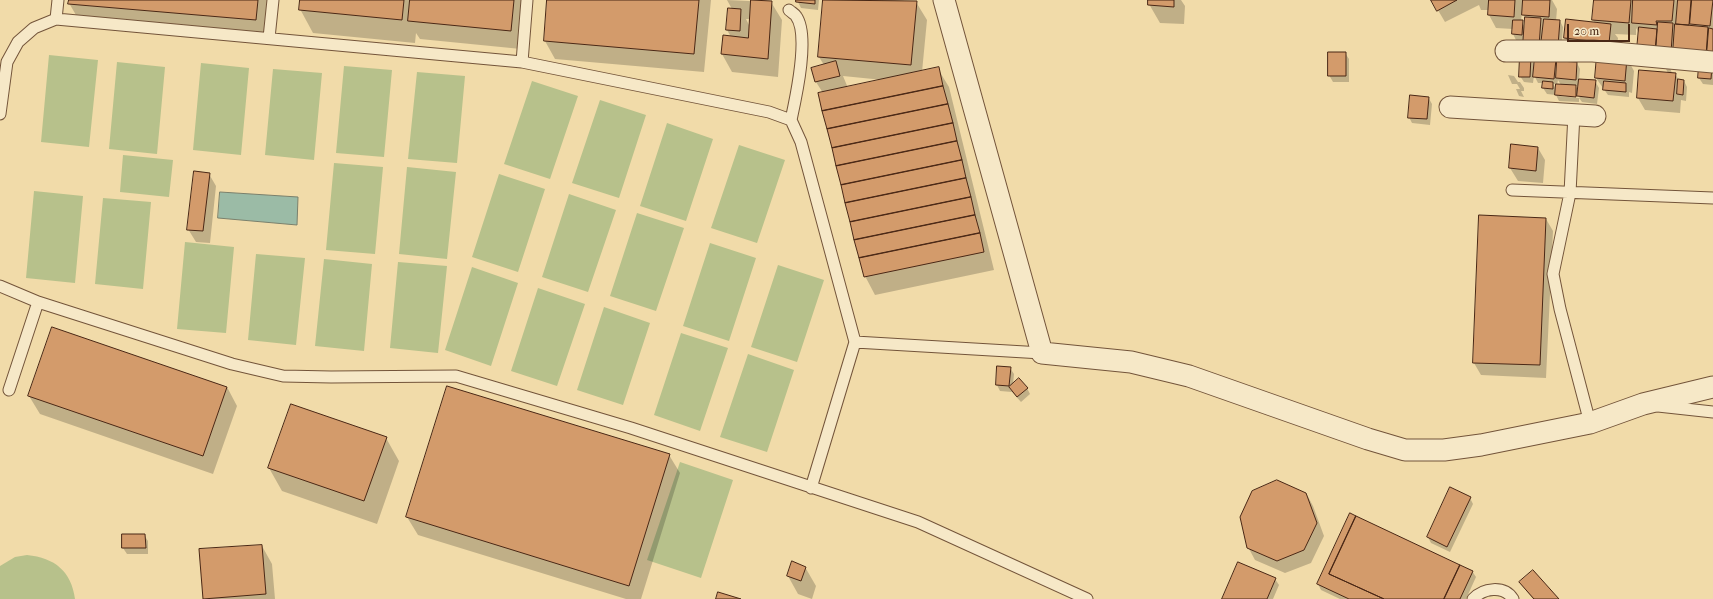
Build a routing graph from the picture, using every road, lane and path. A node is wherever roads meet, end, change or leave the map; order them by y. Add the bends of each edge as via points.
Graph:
1 (58, 0) edge
2 (273, 0) edge
3 (527, 0) edge
4 (944, 0) edge
5 (789, 10) dead end
6 (56, 19) junction
7 (269, 38) junction
8 (1506, 51) dead end
9 (3, 62) edge
10 (522, 62) junction
11 (1713, 62) edge
12 (1450, 108) dead end
13 (0, 114) edge
14 (1574, 114) junction
15 (1595, 116) dead end
16 (791, 120) junction
17 (1512, 190) dead end
18 (1570, 193) junction
19 (1713, 198) edge
20 (0, 286) edge
21 (38, 302) junction
22 (855, 342) junction
23 (1042, 353) junction
24 (1713, 387) edge
25 (9, 390) dead end
26 (1643, 404) junction
27 (1713, 412) edge
28 (1590, 423) junction
29 (811, 488) junction
30 (1087, 599) edge
31 (1473, 599) edge
32 (1513, 599) edge

1 - 6 lane
2 - 7 lane
3 - 10 lane
4 - 23 street
5 - 16 lane via 796,15 801,37 800,77
6 - 7 lane
6 - 9 lane via 34,28 18,42
7 - 10 lane
8 - 11 street via 1593,51
9 - 13 lane
10 - 16 lane via 769,112
12 - 14 street
14 - 15 street
14 - 18 lane
16 - 22 lane via 802,142
17 - 18 lane
18 - 19 lane
18 - 28 lane via 1553,274
20 - 21 lane
21 - 25 lane
21 - 29 lane via 232,364 282,376 456,376 631,428
22 - 23 lane
22 - 29 lane
23 - 28 street via 1131,362 1189,376 1405,450 1444,450 1481,445
24 - 26 street
26 - 27 lane
26 - 28 street
29 - 30 lane via 918,522
31 - 32 lane via 1489,589 1501,590

